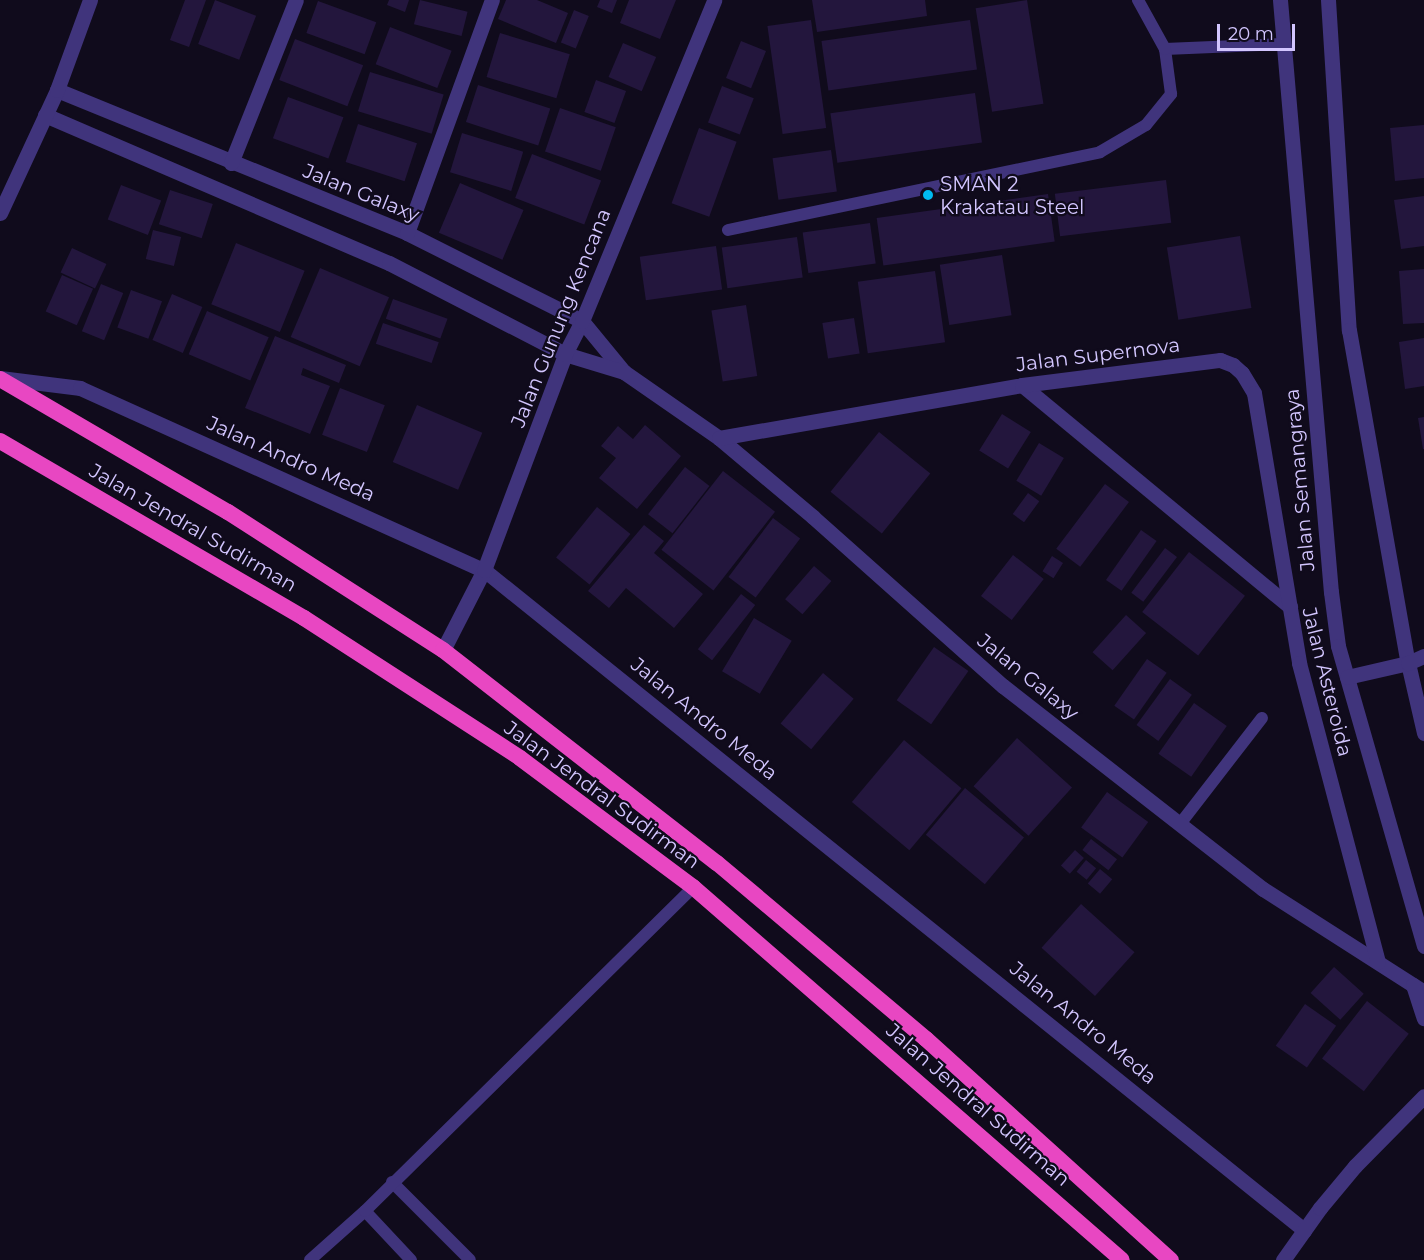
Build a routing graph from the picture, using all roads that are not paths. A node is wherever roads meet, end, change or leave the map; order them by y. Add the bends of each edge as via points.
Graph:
1 (296, 0) edge
2 (492, 0) edge
3 (714, 0) edge
4 (1138, 0) edge
5 (1280, 0) edge
6 (1328, 0) edge
7 (88, 1) edge
8 (1282, 44) junction
9 (1165, 49) junction
10 (57, 90) junction
11 (45, 116) junction
12 (231, 163) junction
13 (0, 213) edge
14 (728, 230) dead end
15 (406, 233) junction
16 (582, 321) junction
17 (565, 354) junction
18 (624, 372) junction
19 (0, 379) edge
20 (1022, 385) junction
21 (719, 438) junction
22 (0, 441) edge
23 (484, 570) junction
24 (1290, 607) junction
25 (442, 650) junction
26 (1424, 656) edge
27 (1408, 663) junction
28 (1347, 677) junction
29 (1262, 718) dead end
30 (1424, 733) edge
31 (1180, 824) junction
32 (693, 887) junction
33 (1424, 946) edge
34 (1378, 962) junction
35 (1419, 988) edge
36 (1424, 1018) edge
37 (1424, 1096) edge
38 (392, 1182) junction
39 (365, 1210) junction
40 (1304, 1230) junction
41 (310, 1260) edge
42 (411, 1260) edge
43 (470, 1260) edge
44 (1122, 1260) edge
45 (1171, 1260) edge
46 (1283, 1260) edge

1 - 12 street
2 - 15 street
3 - 16 street, Jalan Gunung Kencana
4 - 9 lane
5 - 8 street, Jalan Semangraya
6 - 27 street via 1349,330
7 - 10 street
8 - 9 lane
8 - 28 street, Jalan Semangraya via 1331,592 1338,646
9 - 14 lane via 1171,94 1146,125 1100,152
10 - 11 street
10 - 12 street, Jalan Galaxy
11 - 13 street
11 - 17 street, Jalan Galaxy via 389,263
12 - 15 street, Jalan Galaxy
15 - 16 street, Jalan Galaxy
16 - 17 street, Jalan Gunung Kencana
16 - 18 street, Jalan Galaxy
17 - 18 street, Jalan Galaxy
17 - 23 street, Jalan Gunung Kencana
18 - 21 street, Jalan Galaxy
19 - 23 street, Jalan Andro Meda via 81,388
19 - 25 highway via 228,512
20 - 21 street, Jalan Supernova
20 - 24 street, Jalan Asteroida
20 - 24 street, Jalan Supernova via 1220,360 1233,365 1254,393
21 - 31 street, Jalan Galaxy via 1003,686
22 - 32 highway, Jalan Jendral Sudirman via 304,618 520,758
23 - 25 street, Jalan Gunung Kencana
23 - 40 street, Jalan Andro Meda
24 - 34 street, Jalan Asteroida via 1299,663
25 - 45 highway via 717,863 926,1039
26 - 27 street
27 - 28 street
27 - 30 street
28 - 33 street, Jalan Semangraya
29 - 31 lane
31 - 34 street, Jalan Galaxy via 1263,889
32 - 38 lane
32 - 44 highway, Jalan Jendral Sudirman
34 - 35 street, Jalan Galaxy
35 - 36 street
37 - 40 street via 1355,1166
38 - 39 lane
38 - 43 lane
39 - 41 lane
39 - 42 lane
40 - 46 street

